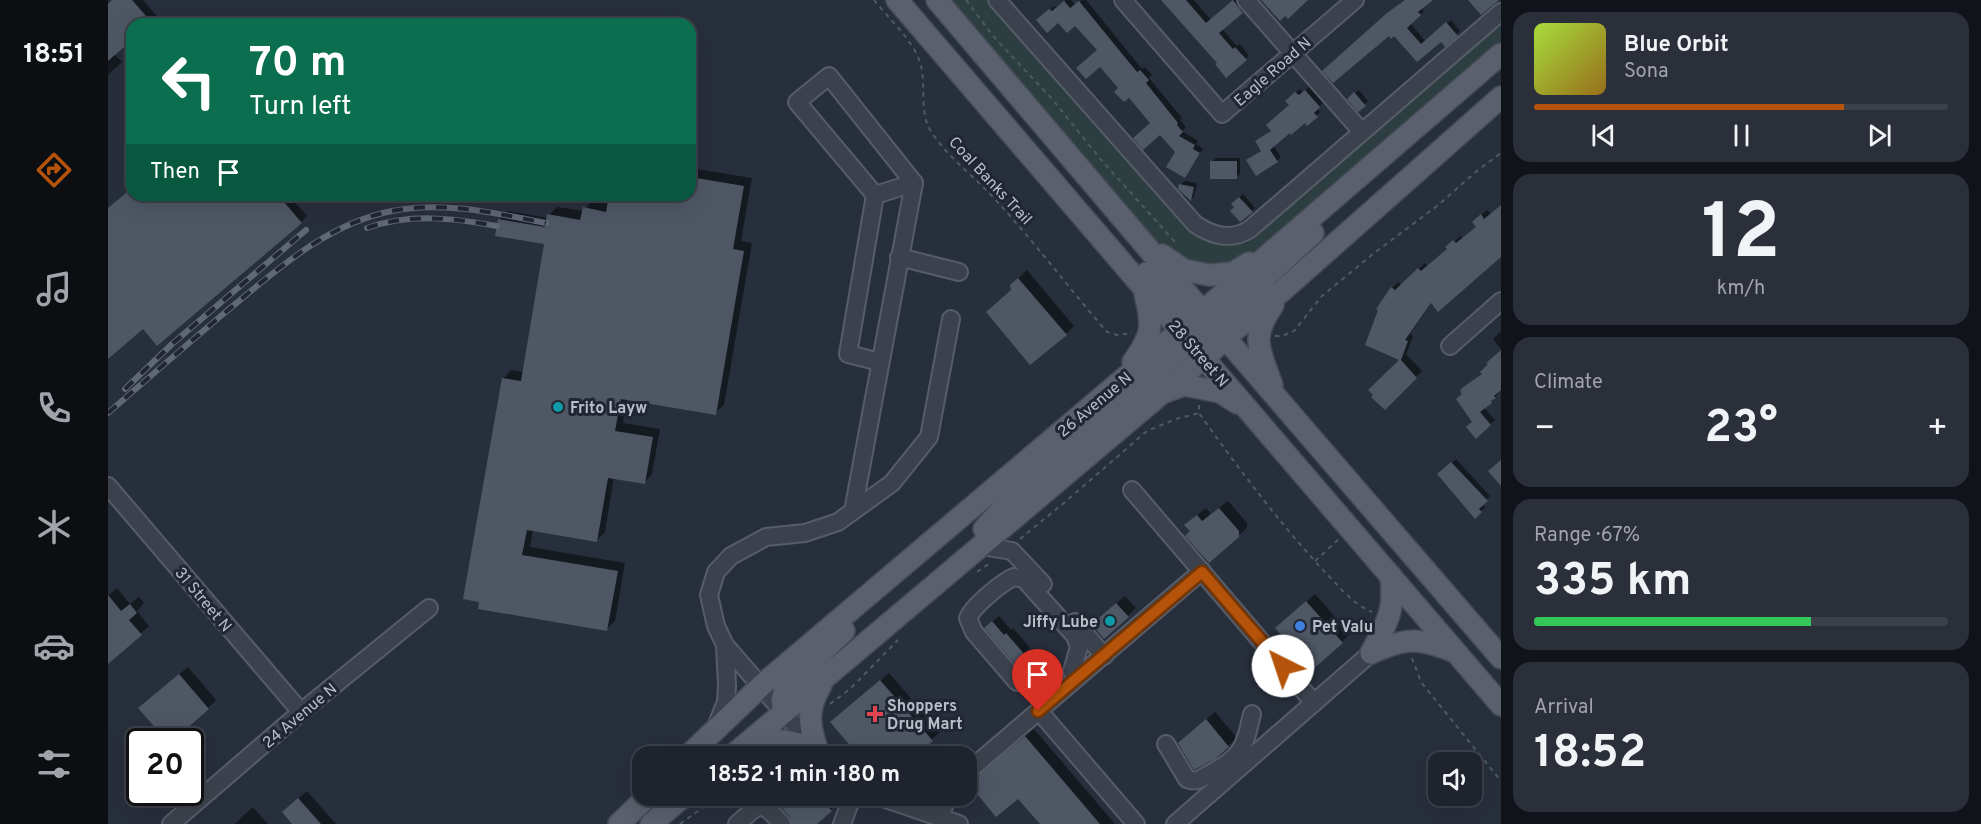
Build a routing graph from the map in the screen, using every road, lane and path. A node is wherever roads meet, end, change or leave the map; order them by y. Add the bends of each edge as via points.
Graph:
1 (874, 0) edge
2 (897, 0) edge
3 (937, 0) edge
4 (966, 0) edge
5 (997, 0) edge
6 (1123, 0) edge
7 (1246, 0) edge
8 (1355, 0) edge
9 (1501, 12) edge
10 (1292, 54) junction
11 (1501, 54) edge
12 (1501, 97) edge
13 (1427, 118) junction
14 (1362, 132) junction
15 (1501, 153) edge
16 (1051, 181) junction
17 (914, 183) junction
18 (875, 195) junction
19 (1292, 234) junction
20 (1140, 240) junction
21 (1182, 248) dead end
22 (899, 257) junction
23 (959, 273) dead end
24 (1144, 290) junction
25 (1282, 291) junction
26 (1501, 301) edge
27 (951, 319) dead end
28 (1133, 332) dead end
29 (1202, 335) junction
30 (1273, 337) dead end
31 (1450, 346) dead end
32 (880, 362) junction
33 (1118, 383) junction
34 (1162, 394) junction
35 (1198, 397) dead end
36 (1276, 397) junction
37 (1248, 409) junction
38 (1199, 413) junction
39 (1326, 456) junction
40 (108, 486) edge
41 (1132, 490) dead end
42 (853, 511) junction
43 (1343, 536) dead end
44 (935, 538) junction
45 (981, 546) junction
46 (1007, 549) junction
47 (1315, 561) junction
48 (1202, 572) junction
49 (972, 576) dead end
50 (1391, 576) junction
51 (925, 593) junction
52 (429, 608) dead end
53 (1374, 613) dead end
54 (901, 637) dead end
55 (725, 645) junction
56 (1411, 649) dead end
57 (1456, 652) junction
58 (1371, 654) junction
59 (1104, 656) junction
60 (1501, 658) edge
61 (1072, 671) dead end
62 (826, 677) junction
63 (1017, 682) dead end
64 (762, 685) junction
65 (1314, 703) junction
66 (1501, 705) edge
67 (1038, 711) junction
68 (301, 712) junction
69 (784, 712) junction
70 (810, 713) junction
71 (1252, 714) dead end
72 (715, 730) junction
73 (1166, 744) dead end
74 (698, 746) edge
75 (744, 746) edge
76 (751, 746) edge
77 (806, 746) edge
78 (813, 746) edge
79 (817, 746) edge
80 (977, 764) edge
81 (1501, 781) edge
82 (637, 806) edge
83 (672, 806) edge
84 (705, 806) edge
85 (849, 806) edge
86 (906, 806) edge
87 (944, 806) edge
88 (940, 818) junction
89 (171, 824) edge
90 (619, 824) edge
91 (651, 824) edge
92 (680, 824) edge
93 (737, 824) edge
94 (782, 824) edge
95 (842, 824) edge
96 (959, 824) edge
97 (1136, 824) edge
98 (1175, 824) edge

1 - 28 path, Coal Banks Trail via 919,61 927,123 945,150 992,196 1107,332
2 - 16 main road, 28 Street N
3 - 20 main road, 28 Street N
4 - 21 path via 1103,162
5 - 14 street via 1195,224 1214,233 1237,236 1250,229
6 - 10 street, Eagle Road N via 1222,114
7 - 10 street
8 - 10 street, Eagle Road N
9 - 14 street
10 - 14 street
11 - 13 main road, 26 Avenue N
12 - 25 main road, 26 Avenue N
13 - 19 main road, 26 Avenue N
13 - 29 main road via 1300,246
15 - 30 path via 1322,296 1294,331
16 - 24 main road, 28 Street N
16 - 29 main road via 1123,247
17 - 18 street
17 - 18 street via 829,76 797,102
17 - 22 street
18 - 32 street via 848,354
19 - 20 main road via 1233,273 1209,275 1184,270
19 - 29 main road, 26 Avenue N
20 - 29 main road, 28 Street N
22 - 23 street
22 - 32 street
24 - 29 main road, 28 Street N
24 - 33 main road via 1151,318 1147,342
25 - 29 main road, 26 Avenue N
25 - 36 main road via 1258,332
26 - 31 street
27 - 42 street via 929,437 892,483
29 - 33 main road, 26 Avenue N
29 - 34 main road, 26 Avenue N
29 - 36 main road, 28 Street N
29 - 37 main road, 28 Street N
29 - 39 main road via 1284,426
29 - 51 main road via 1013,497
32 - 42 street
33 - 44 main road, 26 Avenue N
34 - 37 main road via 1184,385 1220,392
34 - 45 main road, 26 Avenue N
35 - 38 path
36 - 39 main road, 28 Street N
37 - 50 main road, 28 Street N
38 - 46 path via 1147,431
38 - 47 path via 1251,486
39 - 60 main road, 28 Street N
40 - 68 street, 31 Street N
41 - 48 street
42 - 55 street via 838,522 805,533 766,537 731,556 716,572 709,595
43 - 47 path
44 - 64 main road, 26 Avenue N
44 - 69 main road via 785,688
45 - 46 street
45 - 51 main road, 26 Avenue N
46 - 49 path
46 - 59 street via 1018,556
47 - 53 path via 1342,590
48 - 59 street
48 - 65 street
50 - 57 main road, 28 Street N
50 - 58 main road via 1392,612
51 - 62 main road, 26 Avenue N
52 - 68 street, 24 Avenue N
54 - 70 path via 838,699
55 - 64 street
55 - 72 street via 726,702
56 - 81 path via 1421,682
57 - 58 main road via 1424,640 1388,646
57 - 66 main road, 28 Street N
58 - 65 street
59 - 67 street
61 - 63 street via 1079,647 1075,636 1024,579 1014,577 1006,580 968,618 974,632
62 - 69 main road, 26 Avenue N
62 - 70 main road via 814,696
64 - 69 street
64 - 72 main road, 26 Avenue N
65 - 98 street
67 - 80 street
67 - 97 street
68 - 89 street, 24 Avenue N
69 - 75 main road, 26 Avenue N
69 - 78 street
70 - 79 main road
71 - 73 street via 1239,754 1198,780 1187,779
72 - 74 main road, 26 Avenue N
76 - 77 main road via 767,740
82 - 90 main road
83 - 91 main road
84 - 92 path
85 - 95 street
86 - 88 street
87 - 88 street
88 - 96 street
93 - 94 street via 762,806

